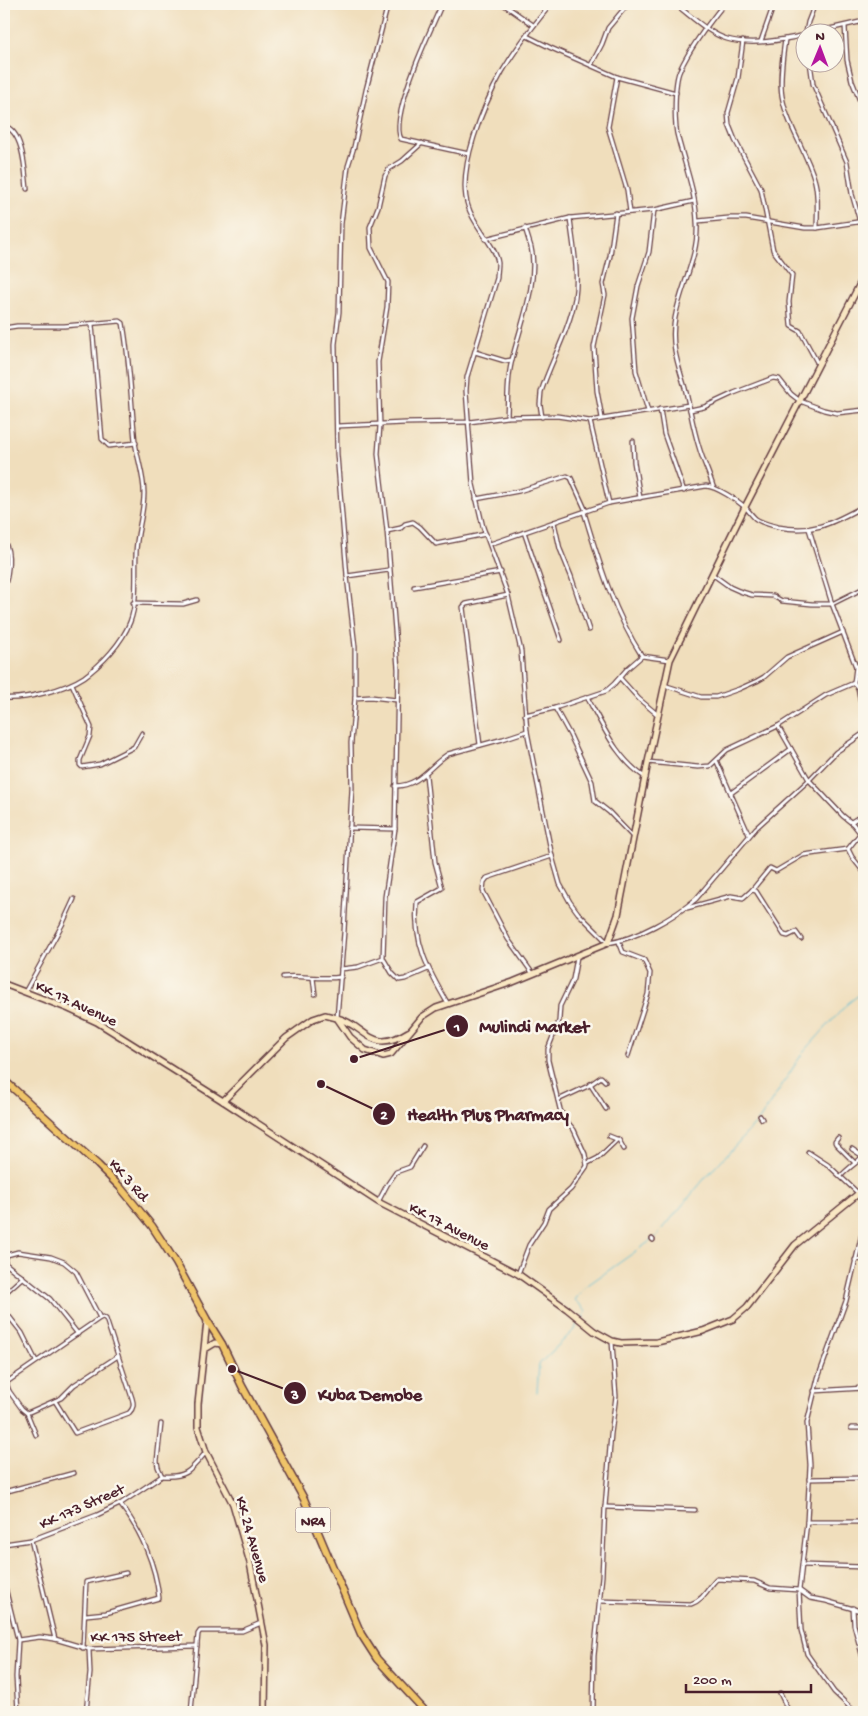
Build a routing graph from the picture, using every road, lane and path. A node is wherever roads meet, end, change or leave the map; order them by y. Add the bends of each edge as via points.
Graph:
1 (388, 4) edge
2 (442, 4) edge
3 (503, 4) edge
4 (551, 4) edge
5 (628, 4) edge
6 (674, 4) edge
7 (724, 4) edge
8 (774, 4) edge
9 (815, 4) edge
10 (864, 21) edge
11 (808, 22) edge
12 (534, 25) junction
13 (846, 26) edge
14 (706, 27) junction
15 (526, 36) junction
16 (796, 36) edge
17 (785, 39) junction
18 (743, 41) junction
19 (761, 41) junction
20 (846, 43) edge
21 (591, 65) junction
22 (811, 72) edge
23 (618, 76) junction
24 (676, 93) junction
25 (864, 111) edge
26 (4, 126) edge
27 (422, 143) junction
28 (469, 154) junction
29 (27, 190) dead end
30 (694, 201) junction
31 (654, 210) junction
32 (630, 212) junction
33 (616, 213) junction
34 (570, 218) junction
35 (698, 221) junction
36 (862, 221) edge
37 (768, 223) junction
38 (525, 228) junction
39 (817, 228) junction
40 (485, 239) junction
41 (864, 276) edge
42 (92, 324) junction
43 (4, 328) edge
44 (475, 352) junction
45 (512, 360) junction
46 (818, 364) junction
47 (800, 401) junction
48 (690, 408) junction
49 (660, 409) junction
50 (864, 410) edge
51 (648, 411) junction
52 (507, 417) junction
53 (542, 417) junction
54 (602, 418) junction
55 (590, 421) junction
56 (469, 422) junction
57 (380, 425) junction
58 (336, 426) junction
59 (633, 441) dead end
60 (136, 443) junction
61 (713, 486) junction
62 (684, 491) junction
63 (640, 498) junction
64 (476, 499) junction
65 (610, 503) junction
66 (864, 506) edge
67 (745, 507) junction
68 (585, 511) junction
69 (554, 522) junction
70 (809, 530) junction
71 (387, 531) junction
72 (524, 532) junction
73 (486, 534) junction
74 (4, 541) edge
75 (490, 544) junction
76 (389, 570) junction
77 (501, 572) junction
78 (712, 574) junction
79 (347, 576) junction
80 (414, 587) dead end
81 (864, 588) edge
82 (4, 589) edge
83 (508, 595) junction
84 (198, 600) dead end
85 (133, 603) junction
86 (832, 604) junction
87 (589, 630) dead end
88 (843, 632) junction
89 (561, 640) dead end
90 (642, 656) junction
91 (670, 660) junction
92 (864, 662) edge
93 (856, 667) junction
94 (620, 678) junction
95 (854, 683) junction
96 (72, 684) junction
97 (664, 685) junction
98 (587, 697) junction
99 (4, 698) edge
100 (355, 698) junction
101 (397, 700) junction
102 (555, 708) junction
103 (658, 715) junction
104 (525, 716) junction
105 (864, 718) edge
106 (778, 726) junction
107 (527, 730) junction
108 (142, 733) dead end
109 (864, 733) edge
110 (480, 745) junction
111 (791, 749) junction
112 (648, 762) junction
113 (716, 762) junction
114 (426, 775) junction
115 (646, 778) junction
116 (809, 780) junction
117 (395, 786) junction
118 (731, 793) junction
119 (864, 814) edge
120 (851, 822) junction
121 (349, 828) junction
122 (395, 829) junction
123 (862, 834) edge
124 (749, 835) junction
125 (634, 837) junction
126 (848, 849) junction
127 (552, 856) junction
128 (863, 871) edge
129 (752, 890) junction
130 (74, 899) dead end
131 (686, 908) junction
132 (801, 939) dead end
133 (619, 942) junction
134 (608, 943) junction
135 (578, 956) junction
136 (383, 958) junction
137 (341, 969) junction
138 (428, 969) junction
139 (533, 974) junction
140 (283, 977) dead end
141 (340, 977) junction
142 (313, 978) junction
143 (4, 984) edge
144 (25, 992) junction
145 (315, 994) dead end
146 (448, 1004) junction
147 (337, 1018) junction
148 (410, 1031) junction
149 (628, 1056) dead end
150 (4, 1080) edge
151 (604, 1081) dead end
152 (590, 1084) junction
153 (558, 1100) junction
154 (223, 1101) junction
155 (606, 1109) dead end
156 (609, 1136) dead end
157 (838, 1138) dead end
158 (618, 1139) junction
159 (423, 1146) dead end
160 (624, 1149) dead end
161 (852, 1149) dead end
162 (808, 1152) dead end
163 (863, 1156) edge
164 (588, 1162) junction
165 (855, 1163) junction
166 (841, 1176) junction
167 (864, 1189) edge
168 (858, 1194) junction
169 (378, 1202) junction
170 (864, 1225) edge
171 (864, 1259) edge
172 (855, 1260) junction
173 (518, 1274) junction
174 (23, 1277) junction
175 (4, 1294) edge
176 (4, 1310) edge
177 (100, 1318) junction
178 (207, 1320) junction
179 (78, 1334) junction
180 (612, 1341) junction
181 (222, 1344) junction
182 (205, 1349) junction
183 (118, 1356) junction
184 (36, 1361) junction
185 (4, 1376) edge
186 (7, 1382) junction
187 (864, 1388) edge
188 (814, 1390) junction
189 (9, 1391) junction
190 (4, 1393) edge
191 (55, 1401) junction
192 (27, 1413) junction
193 (161, 1424) dead end
194 (851, 1428) dead end
195 (864, 1428) edge
196 (36, 1435) dead end
197 (206, 1452) junction
198 (74, 1473) dead end
199 (162, 1476) junction
200 (864, 1478) edge
201 (809, 1479) junction
202 (4, 1492) edge
203 (120, 1504) junction
204 (605, 1507) junction
205 (694, 1510) dead end
206 (807, 1522) junction
207 (864, 1522) edge
208 (31, 1540) junction
209 (4, 1544) edge
210 (803, 1565) junction
211 (864, 1567) edge
212 (126, 1573) dead end
213 (4, 1583) edge
214 (799, 1590) junction
215 (600, 1601) junction
216 (853, 1608) junction
217 (864, 1612) edge
218 (86, 1615) junction
219 (262, 1623) junction
220 (55, 1639) junction
221 (18, 1640) junction
222 (198, 1646) junction
223 (83, 1648) junction
224 (89, 1648) junction
225 (864, 1662) edge
226 (780, 1693) dead end
227 (18, 1712) edge
228 (86, 1712) edge
229 (191, 1712) edge
230 (266, 1712) edge
231 (426, 1712) edge
232 (593, 1712) edge
233 (789, 1712) edge
234 (855, 1712) edge

1 - 58 street via 344,194 335,344
2 - 27 street via 407,87 398,126 401,139
3 - 12 street
4 - 12 street
5 - 21 street via 608,28
6 - 14 street
7 - 14 street
8 - 19 street
9 - 11 street
10 - 13 street
12 - 15 street
14 - 18 street via 726,38
14 - 24 street via 680,69
15 - 21 street
15 - 28 street via 501,73
16 - 17 street
17 - 19 street
17 - 39 street via 781,94 814,179
18 - 19 street
18 - 37 street via 728,119 735,140 761,189
20 - 25 street via 852,81
21 - 23 street
22 - 36 street via 813,84 847,162 852,194
23 - 24 street
23 - 32 street via 608,127 627,190
24 - 30 street via 677,135
26 - 29 street via 18,138
27 - 28 street
27 - 57 street via 389,169 370,227 371,248 388,282 378,362
28 - 40 street via 465,196 471,215
30 - 31 street
30 - 35 street
31 - 32 street
31 - 51 street via 649,252 632,318 636,371
32 - 33 street
33 - 34 street
33 - 54 street via 594,347
34 - 38 street
34 - 53 street via 575,256 575,297 541,392
35 - 37 street via 746,218
35 - 48 street via 697,247 674,318 673,350
36 - 39 street
37 - 39 street
37 - 46 street via 774,253 792,275 791,326 800,331
38 - 40 street
38 - 45 street via 531,247 531,273 524,318
40 - 44 street via 498,262 497,278
41 - 46 street
42 - 43 street
42 - 60 street via 123,323
42 - 60 street via 102,439 109,446
44 - 45 street
44 - 56 street via 467,382
45 - 52 street
46 - 47 street
47 - 48 street via 779,379 773,378 704,407
47 - 50 street via 837,413
47 - 67 street
48 - 49 street
48 - 61 street via 699,448
49 - 51 street
49 - 62 street via 664,434
51 - 54 street
52 - 53 street
52 - 56 street
53 - 55 street
54 - 55 street
55 - 65 street
56 - 57 street
56 - 64 street via 472,484
57 - 58 street
57 - 71 street via 379,466
58 - 79 street
59 - 63 street
60 - 85 street via 144,493
61 - 62 street
61 - 67 street
62 - 63 street
63 - 65 street
64 - 68 street via 519,491 567,476 571,478
64 - 73 street
65 - 68 street
66 - 70 street via 835,522
67 - 70 street via 756,519 771,525
67 - 78 street
68 - 69 street
68 - 90 street via 614,605
69 - 72 street
69 - 87 street via 560,549
70 - 86 street
71 - 73 street via 413,522 436,544
71 - 76 street
72 - 75 street
72 - 89 street
73 - 75 street
74 - 82 street via 8,551
75 - 77 street
76 - 79 street
76 - 101 street via 398,669
77 - 80 street
77 - 83 street
78 - 86 street via 730,587 752,594
78 - 91 street
79 - 100 street via 355,646
81 - 86 street
83 - 104 street via 521,651
83 - 110 street via 463,607
84 - 85 street via 183,604
85 - 96 street via 130,621 123,635 102,661
86 - 88 street
88 - 93 street
88 - 97 street via 787,657 764,677 716,697 701,697
90 - 91 street
90 - 94 street
91 - 97 street
92 - 93 street
93 - 95 street
94 - 98 street via 610,688
94 - 103 street
95 - 105 street
95 - 106 street
96 - 99 street via 43,693
96 - 108 street via 91,727 80,760 82,767 100,764 134,747
97 - 103 street
98 - 102 street
98 - 115 street via 622,758 631,769
100 - 101 street
100 - 121 street
101 - 117 street
102 - 104 street
102 - 125 street via 592,782 595,801
103 - 112 street
104 - 107 street
106 - 111 street
106 - 113 street via 727,750
107 - 110 street
107 - 127 street
109 - 116 street via 836,752
110 - 114 street via 448,754
111 - 116 street
111 - 118 street
112 - 113 street via 698,767
112 - 115 street
113 - 118 street
114 - 117 street via 405,786
114 - 138 street via 435,862 442,888 417,902 417,933
115 - 125 street
116 - 120 street
116 - 124 street
117 - 122 street
118 - 124 street
119 - 120 street
120 - 123 street
121 - 122 street
121 - 137 street
122 - 136 street via 385,897
123 - 126 street
124 - 131 street
125 - 134 street via 618,914
126 - 128 street
126 - 129 street via 798,857 776,871 770,868
127 - 134 street via 560,884 570,902
127 - 139 street via 484,882 483,890 508,939
129 - 131 street via 743,898 731,896
129 - 132 street via 756,891 784,935 796,932
130 - 144 street
131 - 133 street
133 - 134 street
133 - 149 street via 623,952 644,960 650,973 648,994
134 - 135 street
135 - 139 street
135 - 153 street via 548,1050
136 - 137 street
136 - 138 street via 399,980
137 - 141 street
138 - 146 street
139 - 146 street
140 - 142 street
141 - 142 street
141 - 147 street
142 - 145 street
143 - 144 street, KK 17 Avenue
144 - 154 street, KK 17 Avenue via 97,1022
146 - 148 street via 422,1017
147 - 148 street via 378,1040 394,1039
147 - 148 street via 350,1037 365,1050 383,1056 391,1054
147 - 154 street via 325,1015 313,1019 286,1038
150 - 178 highway, KK 3 Rd / NR4 via 98,1164 132,1201 176,1263
151 - 152 street via 602,1077
152 - 153 street
152 - 155 street
153 - 164 street
154 - 169 street, KK 17 Avenue
156 - 158 street
157 - 165 street via 836,1144
158 - 160 street
158 - 164 street via 598,1158
159 - 169 street via 410,1167 396,1172
161 - 163 street
162 - 166 street
163 - 165 street
164 - 173 street via 571,1189 549,1209 529,1245
165 - 166 street
166 - 168 street
167 - 168 street, KK 17 Avenue
168 - 180 street, KK 17 Avenue via 795,1245 747,1307 733,1319 710,1329 657,1342
169 - 173 street, KK 17 Avenue
170 - 172 street
171 - 172 street
172 - 188 street via 846,1300
173 - 180 street, KK 17 Avenue
174 - 175 street
174 - 177 street via 6,1264 6,1255 18,1252 64,1262 76,1272
174 - 179 street via 50,1299
176 - 184 street via 22,1333
177 - 179 street
177 - 183 street via 106,1319
178 - 181 highway, NR4
178 - 182 street, KK 24 Avenue
179 - 184 street
180 - 204 street via 616,1396
181 - 182 street via 215,1343
181 - 231 highway, NR4 via 304,1499 361,1634 378,1659
182 - 197 street, KK 24 Avenue via 197,1416
183 - 191 street
183 - 191 street via 134,1404 129,1413 75,1433
184 - 186 street
185 - 186 street
186 - 189 street
187 - 188 street
188 - 201 street via 807,1423
189 - 190 street
189 - 192 street
191 - 192 street
192 - 196 street
193 - 199 street via 158,1467
194 - 195 street
197 - 199 street via 185,1475
197 - 219 street, KK 24 Avenue via 233,1504 250,1563
198 - 202 street
199 - 203 street, KK 173 Street
200 - 201 street
201 - 206 street
203 - 208 street, KK 173 Street
203 - 218 street via 133,1521 153,1566 160,1598 106,1613
204 - 205 street
204 - 215 street
206 - 207 street
206 - 210 street
208 - 209 street, KK 173 Street
208 - 220 street
210 - 211 street
210 - 214 street
212 - 218 street via 86,1582
213 - 221 street
214 - 215 street via 717,1578 702,1598 691,1604
214 - 216 street via 810,1598
214 - 234 street via 801,1630 807,1654 834,1692
215 - 232 street via 594,1656
216 - 217 street
216 - 225 street
218 - 223 street
219 - 222 street via 242,1631 200,1631
219 - 230 street, KK 24 Avenue via 266,1645
220 - 221 street, KK 175 Street
220 - 223 street, KK 175 Street
221 - 227 street
222 - 224 street, KK 175 Street
222 - 229 street
223 - 224 street, KK 175 Street
224 - 228 street
226 - 233 street

